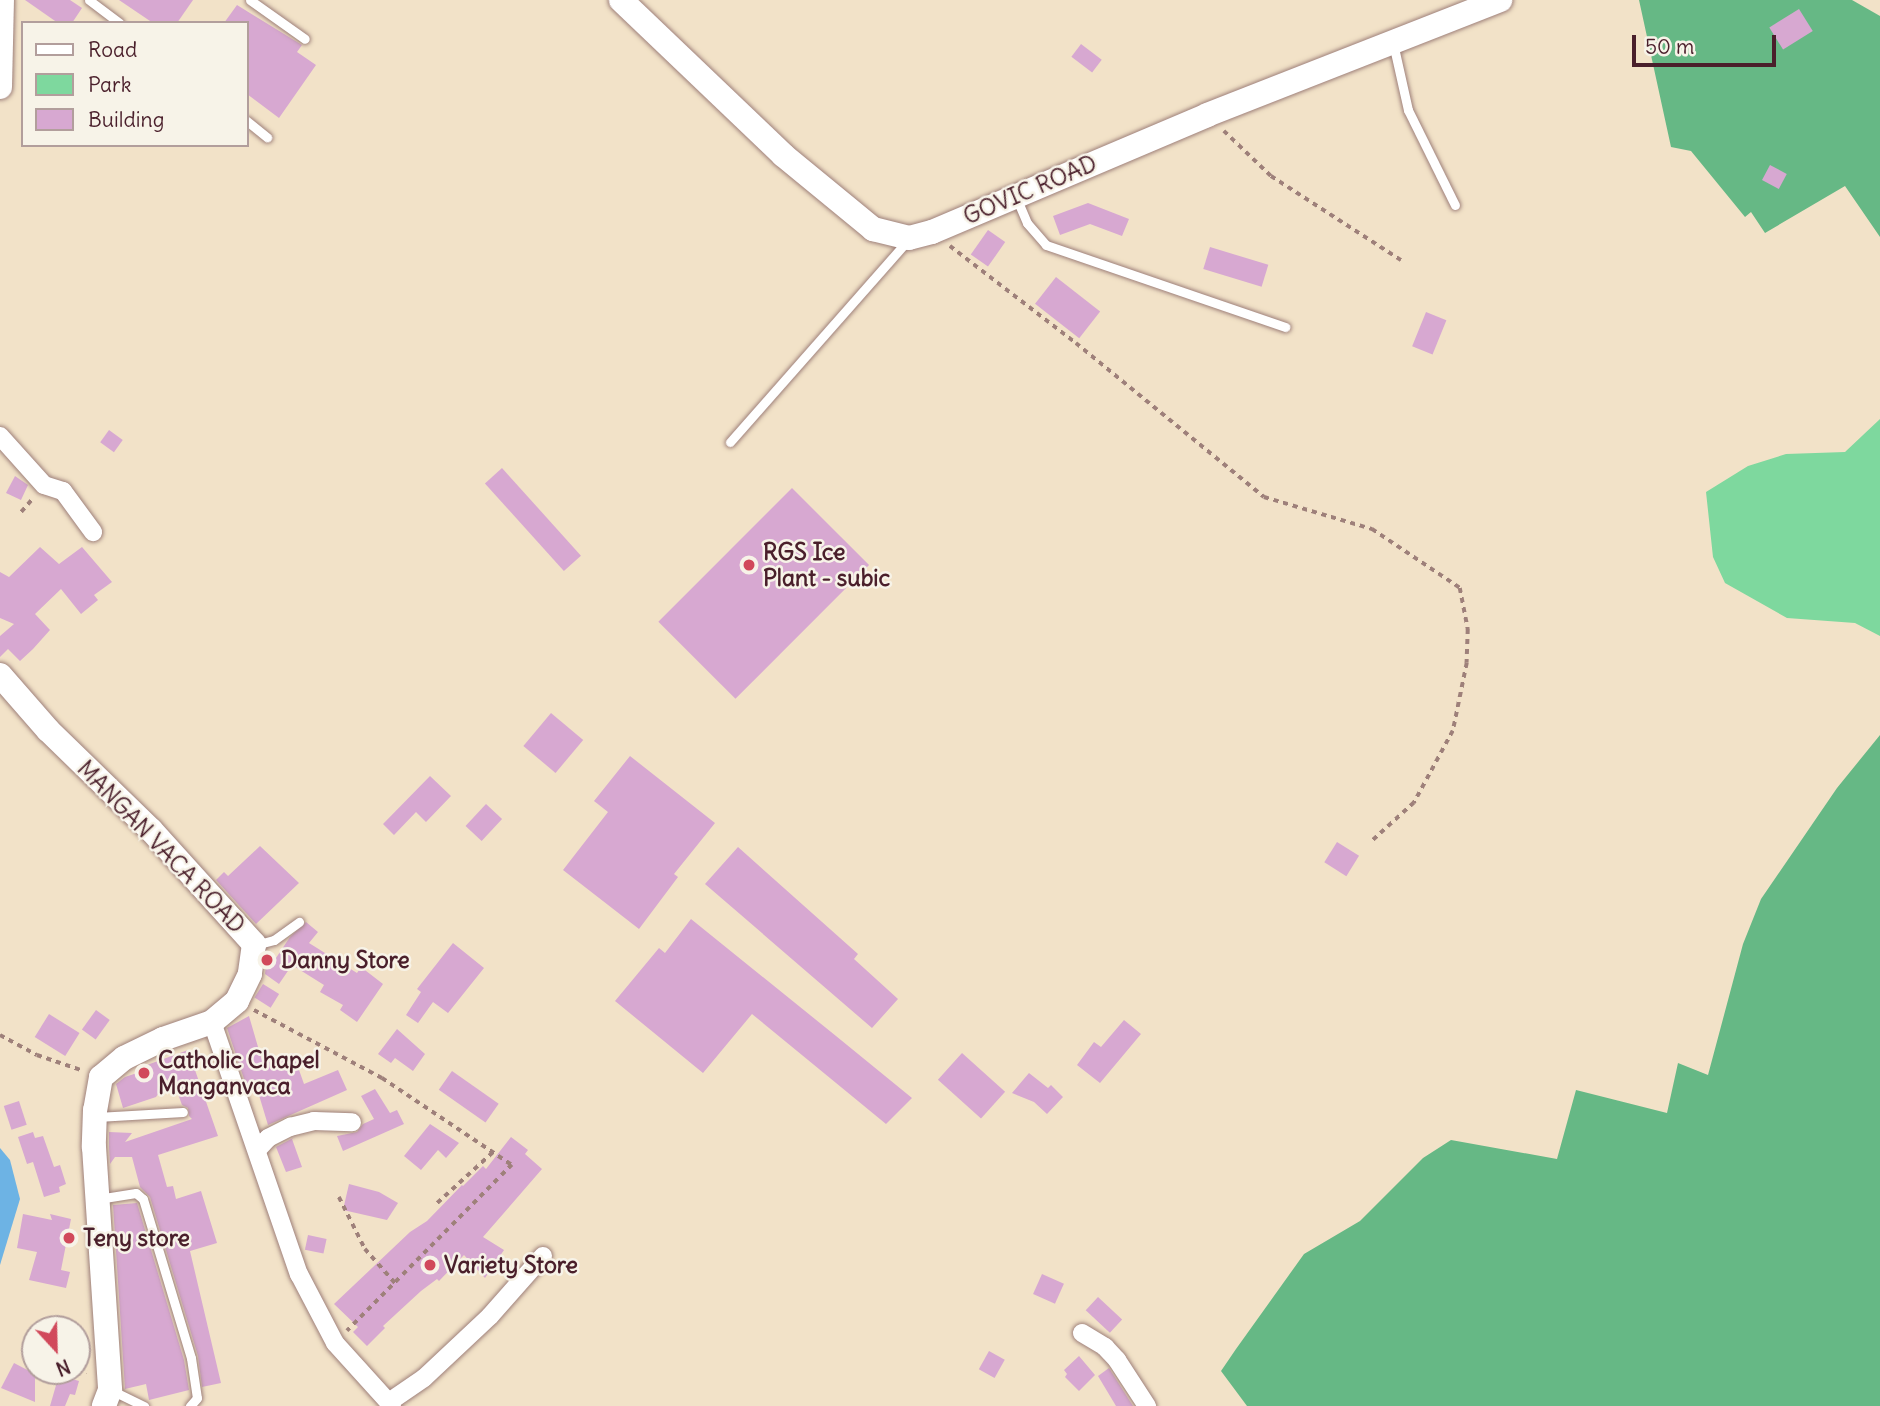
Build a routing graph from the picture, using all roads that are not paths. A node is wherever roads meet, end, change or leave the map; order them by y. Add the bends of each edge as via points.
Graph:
1 (2, 0) edge
2 (89, 0) edge
3 (250, 0) edge
4 (621, 0) edge
5 (1500, 0) edge
6 (116, 21) edge
7 (305, 39) dead end
8 (1392, 41) junction
9 (0, 87) edge
10 (248, 122) edge
11 (267, 137) dead end
12 (1015, 195) junction
13 (1455, 205) dead end
14 (921, 235) junction
15 (1285, 327) dead end
16 (0, 436) edge
17 (730, 442) dead end
18 (93, 532) dead end
19 (0, 675) edge
20 (299, 922) dead end
21 (254, 944) junction
22 (212, 1022) junction
23 (183, 1112) dead end
24 (95, 1117) junction
25 (352, 1122) dead end
26 (257, 1150) junction
27 (96, 1199) junction
28 (542, 1256) dead end
29 (1082, 1333) dead end
30 (107, 1398) edge
31 (391, 1404) edge
32 (144, 1406) edge
33 (190, 1406) edge
34 (1147, 1406) edge

1 - 9 street
2 - 6 lane
3 - 7 lane
4 - 14 street via 783,155 873,229
5 - 8 street, GOVIC ROAD
8 - 12 street, GOVIC ROAD
8 - 13 lane via 1408,110
10 - 11 lane
12 - 14 street, GOVIC ROAD
12 - 15 lane via 1027,223 1046,245
14 - 17 lane
16 - 18 street via 44,485 64,491
19 - 21 street, MANGAN VACA ROAD via 48,730 160,839
20 - 21 lane via 274,940
21 - 22 street, MANGAN VACA ROAD via 250,974 237,1001
22 - 24 street via 124,1058 101,1077
22 - 26 street
23 - 24 lane
24 - 27 street
25 - 26 street via 314,1121 290,1127 268,1138
26 - 31 street via 299,1274 335,1343
27 - 30 street
27 - 33 lane via 135,1193 143,1199 191,1358 197,1398
28 - 31 street via 490,1316
29 - 34 street via 1111,1354
30 - 32 lane

